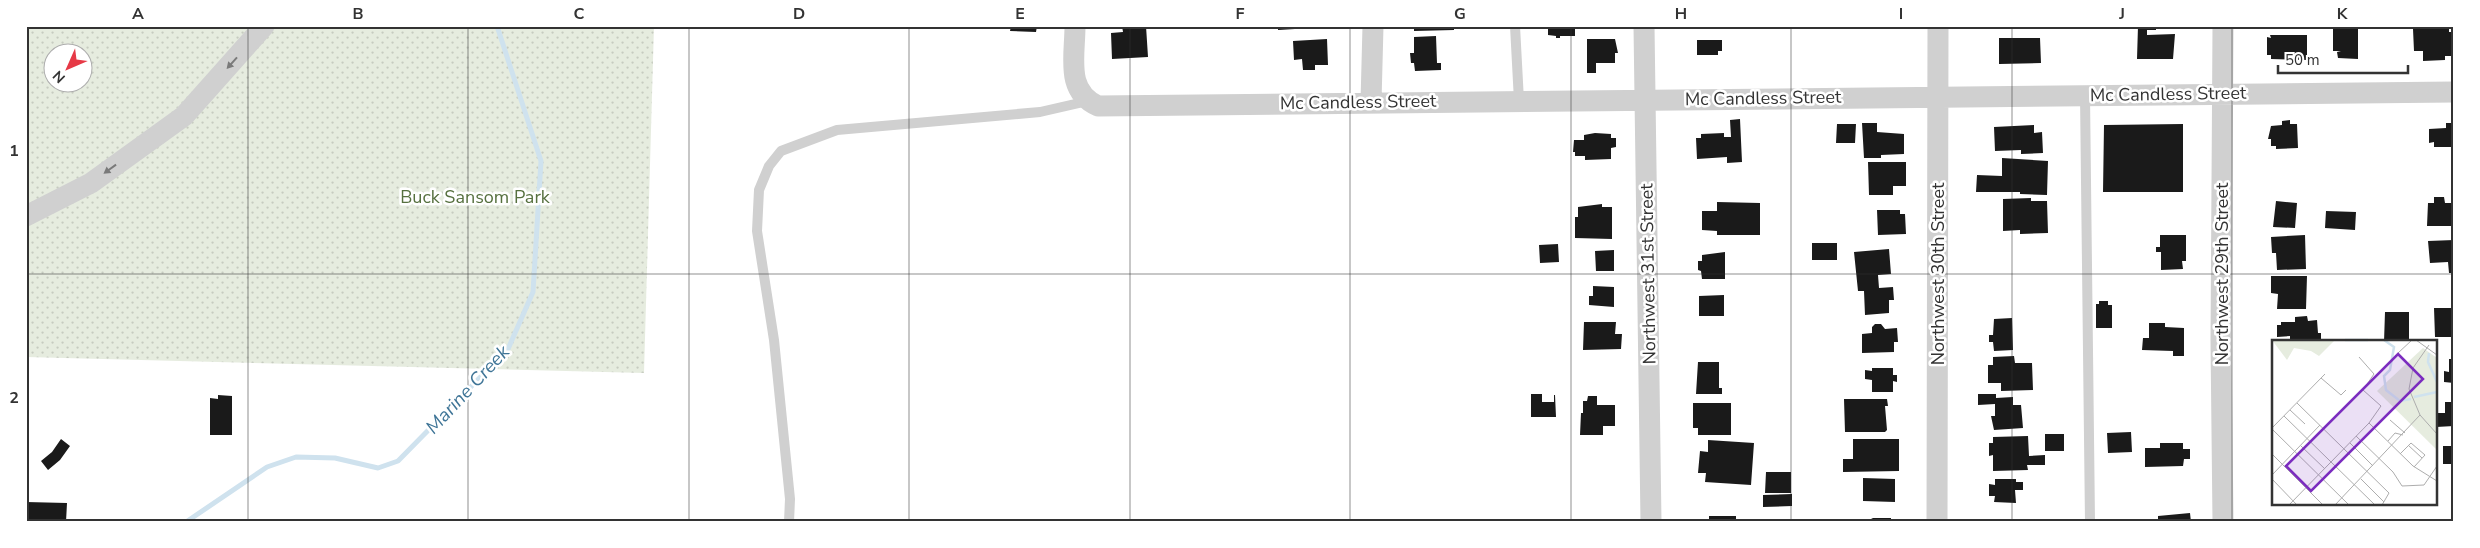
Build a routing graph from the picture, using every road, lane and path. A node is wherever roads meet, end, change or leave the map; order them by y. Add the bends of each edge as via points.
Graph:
1 (264, 26) edge
2 (1075, 26) edge
3 (1374, 26) edge
4 (1515, 26) edge
5 (1644, 26) edge
6 (1938, 26) edge
7 (2223, 26) edge
8 (2454, 92) edge
9 (2222, 94) junction
10 (2085, 95) junction
11 (1083, 96) junction
12 (1938, 97) junction
13 (1646, 99) junction
14 (1519, 101) junction
15 (1371, 102) junction
16 (26, 216) edge
17 (789, 522) edge
18 (1651, 522) edge
19 (1937, 522) edge
20 (2090, 522) edge
21 (2224, 522) edge

1 -> 16 street via 184,116 91,183
2 - 11 street via 1074,82
3 - 15 street
4 - 14 lane
5 - 13 street, Northwest 31st Street
6 - 12 street, Northwest 30th Street
7 - 9 street, Northwest 29th Street
8 - 9 street, Mc Candless Street
9 - 10 street, Mc Candless Street
9 - 21 street, Northwest 29th Street
10 - 12 street, Mc Candless Street
10 - 20 lane
11 - 15 street, Mc Candless Street via 1098,106
11 - 17 lane via 1023,114 837,130 781,151 769,166 759,190 757,231 774,340 790,499
12 - 13 street, Mc Candless Street
12 - 19 street, Northwest 30th Street
13 - 14 street, Mc Candless Street
13 - 18 street, Northwest 31st Street
14 - 15 street, Mc Candless Street

